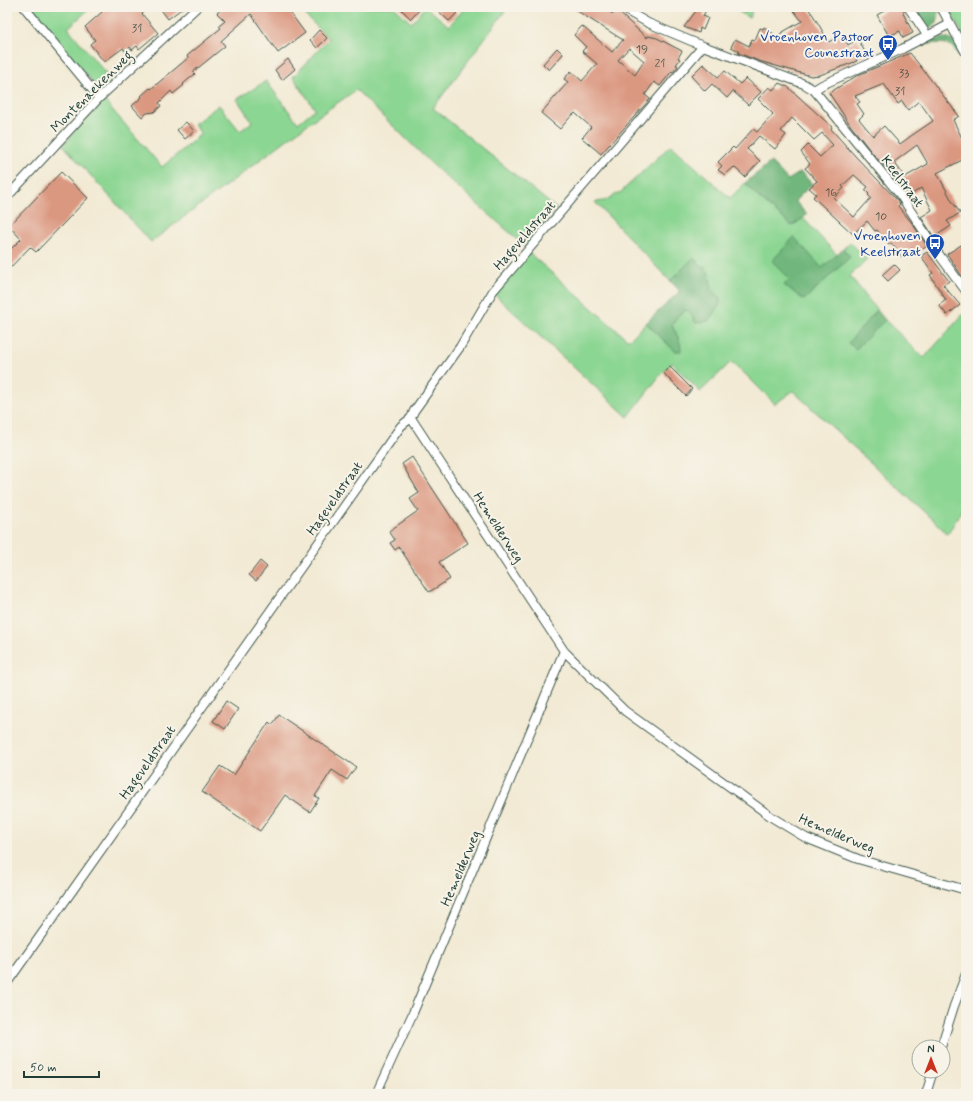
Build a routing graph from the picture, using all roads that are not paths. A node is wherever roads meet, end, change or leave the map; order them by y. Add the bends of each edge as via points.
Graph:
1 (24, 7) edge
2 (197, 7) edge
3 (620, 7) edge
4 (908, 7) edge
5 (941, 7) edge
6 (950, 24) junction
7 (927, 35) junction
8 (703, 46) junction
9 (966, 53) edge
10 (814, 90) junction
11 (99, 98) junction
12 (7, 197) edge
13 (966, 291) edge
14 (412, 418) junction
15 (564, 651) junction
16 (966, 890) edge
17 (966, 974) edge
18 (7, 982) edge
19 (944, 1039) edge
20 (931, 1079) edge
21 (376, 1094) edge
22 (926, 1094) edge

1 - 11 street
2 - 11 street, Montenaekenweg
3 - 8 street via 648,23
4 - 7 street
5 - 6 street
6 - 7 street
6 - 9 street
7 - 10 street
8 - 10 street
8 - 14 street, Hageveldstraat via 492,291 460,347 414,411
10 - 13 street, Keelstraat via 901,196
11 - 12 street, Montenaekenweg
14 - 15 street, Hemelderweg
14 - 18 street, Hageveldstraat via 401,426
15 - 16 street, Hemelderweg via 625,711 773,818 806,838 858,858
15 - 21 street, Hemelderweg via 413,1014
17 - 19 street
20 - 22 street

